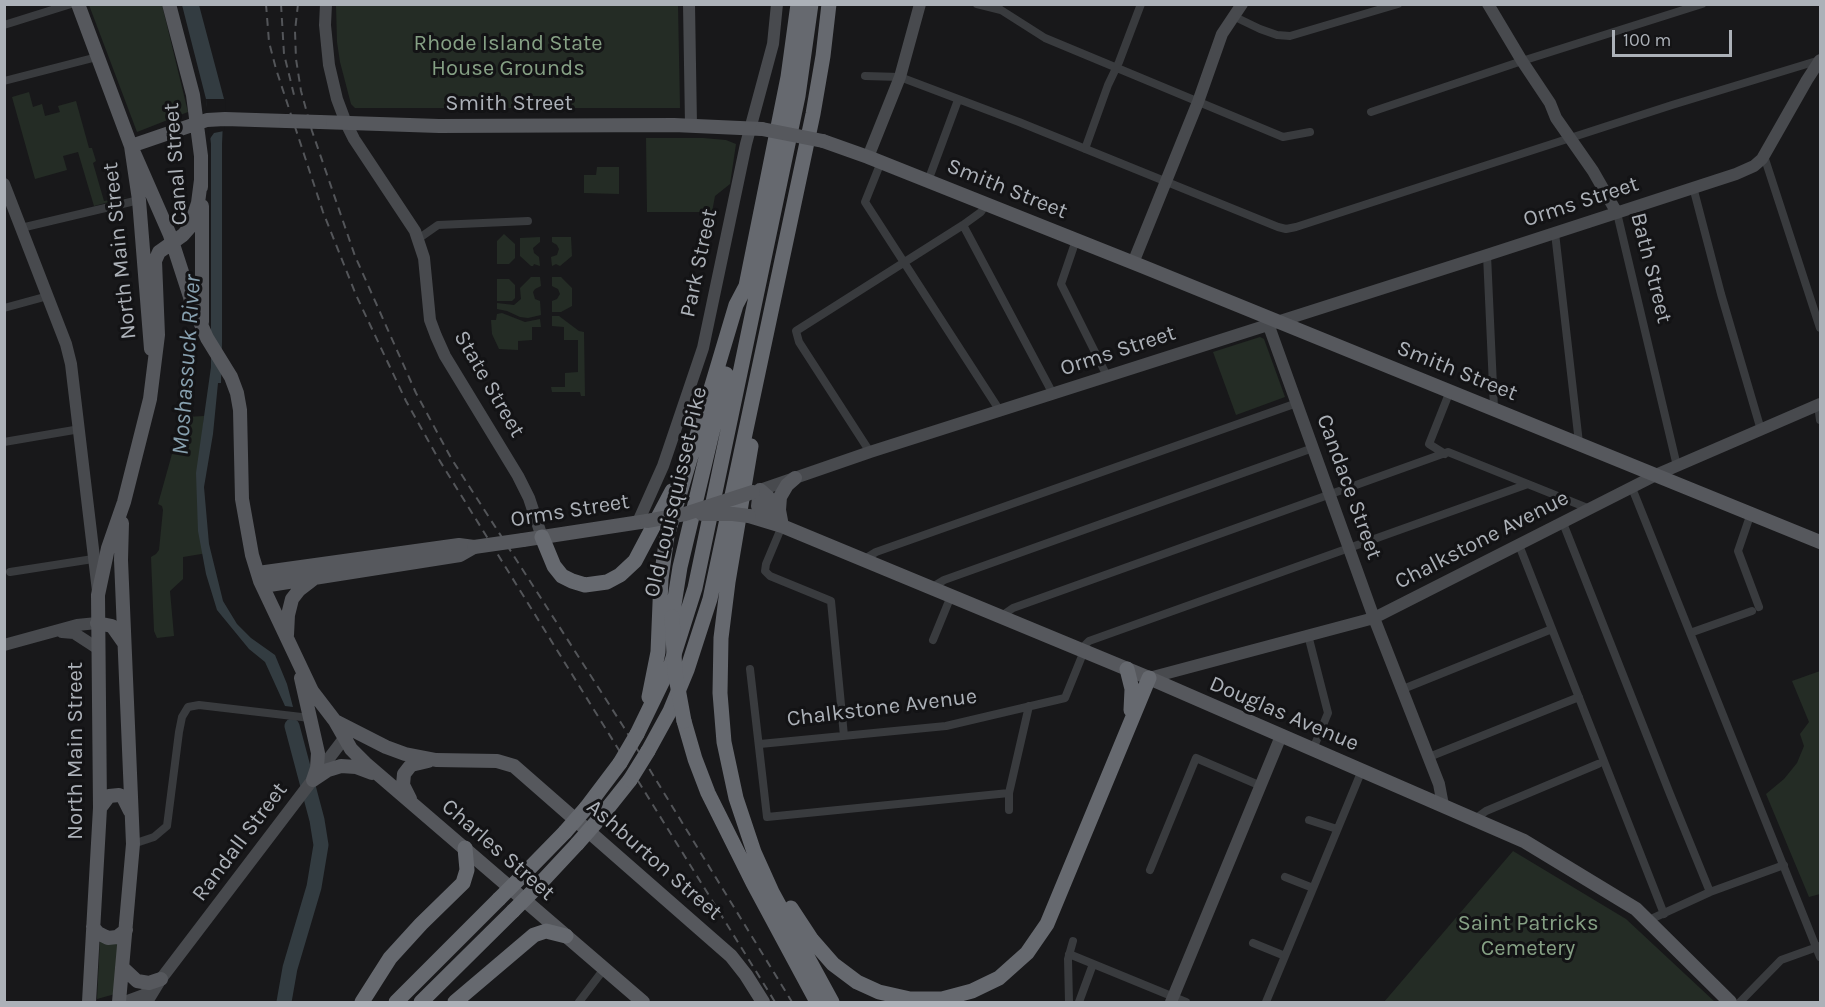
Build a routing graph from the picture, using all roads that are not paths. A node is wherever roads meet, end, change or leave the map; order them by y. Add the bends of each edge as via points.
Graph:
1 (71, 4) edge
2 (78, 4) edge
3 (169, 4) edge
4 (326, 4) edge
5 (688, 4) edge
6 (777, 4) edge
7 (798, 4) edge
8 (811, 4) edge
9 (829, 4) edge
10 (920, 4) edge
11 (977, 4) edge
12 (1141, 4) edge
13 (1242, 4) edge
14 (1398, 4) edge
15 (1488, 4) edge
16 (1702, 4) edge
17 (1384, 6) edge
18 (1233, 16) junction
19 (4, 25) edge
20 (97, 57) junction
21 (1821, 60) edge
22 (1522, 61) junction
23 (1116, 68) junction
24 (865, 75) dead end
25 (900, 77) junction
26 (4, 81) edge
27 (958, 100) junction
28 (1198, 102) junction
29 (1371, 112) dead end
30 (202, 122) junction
31 (346, 123) junction
32 (691, 125) junction
33 (756, 128) junction
34 (1310, 132) dead end
35 (1570, 138) junction
36 (131, 146) junction
37 (1085, 149) junction
38 (1764, 156) junction
39 (874, 159) junction
40 (201, 180) junction
41 (928, 181) junction
42 (1166, 182) junction
43 (4, 184) edge
44 (1693, 187) junction
45 (139, 200) junction
46 (987, 204) junction
47 (1617, 213) junction
48 (528, 221) dead end
49 (963, 225) junction
50 (21, 228) junction
51 (1555, 233) junction
52 (418, 239) junction
53 (1076, 240) junction
54 (172, 242) junction
55 (1487, 255) junction
56 (905, 261) junction
57 (1133, 263) junction
58 (746, 286) junction
59 (48, 296) junction
60 (4, 308) edge
61 (1271, 321) junction
62 (201, 324) junction
63 (1821, 328) edge
64 (765, 342) junction
65 (154, 358) junction
66 (1107, 376) junction
67 (1450, 391) junction
68 (1053, 394) junction
69 (1297, 403) junction
70 (1819, 405) edge
71 (1494, 408) junction
72 (1000, 411) junction
73 (1821, 420) edge
74 (80, 429) junction
75 (1761, 430) junction
76 (4, 442) edge
77 (1580, 443) junction
78 (1313, 448) junction
79 (870, 452) junction
80 (1447, 453) junction
81 (692, 454) junction
82 (1677, 466) junction
83 (1658, 474) junction
84 (795, 478) junction
85 (1528, 484) junction
86 (1632, 488) junction
87 (756, 491) junction
88 (1330, 496) junction
89 (124, 502) junction
90 (1590, 509) junction
91 (1751, 513) junction
92 (685, 514) junction
93 (642, 521) junction
94 (1563, 523) junction
95 (777, 524) junction
96 (542, 537) junction
97 (1821, 542) edge
98 (1519, 545) junction
99 (474, 547) junction
100 (1348, 548) junction
101 (93, 559) junction
102 (863, 560) junction
103 (10, 572) dead end
104 (316, 578) junction
105 (260, 580) junction
106 (931, 588) junction
107 (98, 595) junction
108 (951, 596) junction
109 (1000, 617) junction
110 (1374, 618) junction
111 (97, 623) junction
112 (1552, 629) junction
113 (52, 633) junction
114 (1690, 633) junction
115 (1308, 635) junction
116 (287, 640) junction
117 (933, 640) dead end
118 (4, 645) edge
119 (125, 645) junction
120 (97, 648) junction
121 (1082, 650) junction
122 (299, 667) junction
123 (750, 669) dead end
124 (1127, 669) junction
125 (1149, 678) junction
126 (1403, 689) junction
127 (1579, 697) junction
128 (1029, 706) junction
129 (310, 718) junction
130 (348, 734) junction
131 (637, 734) junction
132 (1126, 734) junction
133 (844, 736) junction
134 (1281, 736) junction
135 (760, 744) junction
136 (1313, 749) junction
137 (1429, 757) junction
138 (436, 760) junction
139 (1598, 765) dead end
140 (1362, 770) junction
141 (382, 778) junction
142 (313, 780) junction
143 (1261, 786) junction
144 (1009, 793) junction
145 (1443, 805) junction
146 (416, 806) junction
147 (100, 808) junction
148 (1009, 810) dead end
149 (130, 813) junction
150 (1309, 819) dead end
151 (1475, 819) junction
152 (1338, 829) junction
153 (749, 838) junction
154 (133, 844) junction
155 (465, 848) junction
156 (1784, 865) junction
157 (1150, 870) dead end
158 (1285, 877) dead end
159 (1313, 888) junction
160 (1710, 892) junction
161 (1664, 914) junction
162 (1649, 920) junction
163 (93, 927) junction
164 (126, 930) junction
165 (566, 936) junction
166 (1072, 941) dead end
167 (1253, 943) dead end
168 (1818, 947) edge
169 (1069, 954) junction
170 (1285, 956) junction
171 (1821, 957) edge
172 (1093, 964) junction
173 (122, 967) junction
174 (604, 969) junction
175 (161, 979) junction
176 (1172, 1000) edge
177 (89, 1002) edge
178 (119, 1002) edge
179 (125, 1002) edge
180 (147, 1002) edge
181 (362, 1002) edge
182 (396, 1002) edge
183 (421, 1002) edge
184 (455, 1002) edge
185 (579, 1002) edge
186 (642, 1002) edge
187 (763, 1002) edge
188 (817, 1002) edge
189 (832, 1002) edge
190 (1069, 1002) edge
191 (1078, 1002) edge
192 (1186, 1002) edge
193 (1266, 1002) edge
194 (1730, 1002) edge
195 (1740, 1002) edge

1 - 19 street
2 - 20 main road, North Main Street
3 - 30 main road, Canal Street
4 - 31 street, State Street via 329,65
5 - 32 street
6 - 33 street, Park Street
7 - 58 highway via 788,77
8 - 131 highway via 798,96 695,588 671,664
9 - 64 highway via 818,85
10 - 25 street
11 - 23 street via 1001,10 1045,38
12 - 23 street
13 - 18 street
14 - 17 street
15 - 22 street, Bath Street
16 - 22 street
17 - 18 street via 1290,36 1277,35
18 - 28 street via 1222,34
20 - 26 street
20 - 36 main road, North Main Street
21 - 35 street
21 - 38 street
22 - 29 street
22 - 35 street, Bath Street
23 - 28 street
23 - 37 street
24 - 25 street
25 - 27 street
25 - 39 street
27 - 37 street
27 - 41 street
28 - 34 street via 1283,137
28 - 42 street
30 - 31 main road, Smith Street, bridge via 225,119
30 - 36 main road, Smith Street
30 - 40 main road, Canal Street
31 - 32 main road, Smith Street
31 - 52 street, State Street
32 - 33 main road, Smith Street
33 - 39 main road, Smith Street, bridge via 823,141
33 - 93 street, Park Street via 696,372
35 - 42 street via 1296,227 1278,227
35 - 47 street, Bath Street
36 - 45 main road, North Main Street
36 - 54 main road, Charles Street
37 - 42 street
38 - 44 street, Orms Street via 1754,166
38 - 63 street
39 - 41 main road, Smith Street
39 - 56 street via 865,202
40 - 54 main road, North Main Street via 190,227
40 - 62 main road, Canal Street
41 - 46 main road, Smith Street
42 - 57 street
43 - 50 street
44 - 47 street, Orms Street
44 - 75 street
45 - 50 street
45 - 65 main road, North Main Street via 148,330
46 - 49 street
46 - 53 main road, Smith Street
47 - 51 street, Orms Street
47 - 82 street, Bath Street
48 - 52 street via 438,225
49 - 56 street
49 - 68 street
50 - 59 street
51 - 55 street, Orms Street
51 - 77 street
52 - 96 street, State Street via 430,321 436,336 518,476
53 - 57 main road, Smith Street
53 - 66 street via 1062,284
54 - 62 main road, Charles Street
54 - 65 main road, North Main Street via 159,252 154,264 158,335
55 - 61 street, Orms Street
55 - 71 street
56 - 72 street
56 - 79 street via 798,329 796,336
57 - 61 main road, Smith Street
58 - 81 highway via 736,305
58 - 188 highway, Old Louisquisset Pike, bridge via 678,574 672,617 675,672 684,721 708,793
59 - 60 street
59 - 74 street via 71,364
61 - 66 street, Orms Street
61 - 67 main road, Smith Street
61 - 69 street, Candace Street
62 - 105 main road, Charles Street via 235,386 239,401 242,504
64 - 153 highway via 726,594 720,658 725,749
64 - 183 highway, bridge via 702,628 679,691 648,751 630,780 577,844
65 - 89 main road, North Main Street via 149,403
66 - 68 street, Orms Street
67 - 71 main road, Smith Street
67 - 80 street via 1429,444
68 - 72 street, Orms Street
69 - 78 street, Candace Street
69 - 102 street via 887,548
70 - 73 street
70 - 75 street, Chalkstone Avenue
71 - 77 main road, Smith Street
72 - 79 street, Orms Street
74 - 76 street
74 - 101 street
75 - 82 street, Chalkstone Avenue
77 - 83 main road, Smith Street
78 - 88 street, Candace Street
78 - 106 street via 944,580
79 - 84 street, Orms Street
80 - 85 street
80 - 88 street
81 - 96 highway via 643,548 620,575 592,585 572,581 554,566
81 - 131 highway via 667,536 657,665
82 - 83 street, Chalkstone Avenue
83 - 86 street, Chalkstone Avenue
83 - 91 main road, Smith Street
84 - 87 street, Orms Street
84 - 95 main road via 780,497
85 - 90 street
85 - 100 street
86 - 90 street, Chalkstone Avenue
86 - 114 street
87 - 92 main road, Orms Street, bridge
87 - 95 main road via 768,497
88 - 100 street, Candace Street
88 - 109 street via 1013,608
89 - 107 main road, North Main Street via 108,548
89 - 119 main road, North Main Street via 121,554
90 - 94 street, Chalkstone Avenue
91 - 97 main road, Smith Street
91 - 114 street via 1738,551 1756,609
92 - 93 main road, Orms Street, bridge
92 - 95 main road, Douglas Avenue, bridge via 749,516
93 - 96 main road, Orms Street
94 - 98 street, Chalkstone Avenue
94 - 160 street
95 - 102 main road, Douglas Avenue
95 - 133 street via 765,571 831,601
96 - 99 main road, Orms Street, bridge
98 - 110 street, Chalkstone Avenue
98 - 112 street
99 - 104 main road, Orms Street via 460,555
99 - 105 main road, Orms Street via 459,545
100 - 110 street, Candace Street
100 - 121 street via 1089,641
101 - 103 street
101 - 107 street
102 - 106 main road, Douglas Avenue
104 - 105 main road, Orms Street
104 - 116 main road via 294,596
105 - 116 main road, Charles Street
106 - 108 main road, Douglas Avenue
107 - 111 main road, North Main Street
108 - 109 main road, Douglas Avenue
108 - 117 street
109 - 121 main road, Douglas Avenue
110 - 115 street, Chalkstone Avenue
110 - 126 street, Candace Street
111 - 113 street
111 - 119 main road via 112,626
111 - 120 main road, North Main Street
112 - 126 street
112 - 127 street
113 - 118 street
113 - 120 street via 74,633
114 - 156 street
115 - 125 street, Chalkstone Avenue
115 - 136 street via 1328,713
116 - 122 main road, Charles Street
119 - 149 main road, North Main Street
120 - 147 main road, North Main Street
121 - 124 main road, Douglas Avenue
121 - 128 street, Chalkstone Avenue via 1065,698
122 - 129 main road
122 - 130 main road, Charles Street via 312,691
123 - 135 street
124 - 125 main road, Douglas Avenue
124 - 132 highway via 1132,694
125 - 132 highway
125 - 134 main road, Douglas Avenue
126 - 137 street, Candace Street
127 - 137 street
127 - 161 street
128 - 133 street, Chalkstone Avenue via 946,726
128 - 144 street
129 - 142 main road via 318,758
129 - 154 street via 199,705 186,709 178,732 169,823 154,837
130 - 138 main road
130 - 141 main road, Charles Street via 355,753
130 - 142 street, Randall Street
131 - 182 highway, bridge via 565,832
132 - 153 highway via 1040,936 1005,974 958,996 902,998 872,989 845,974 806,931
133 - 135 street, Chalkstone Avenue
134 - 136 main road, Douglas Avenue
134 - 143 street
135 - 144 street via 767,817
136 - 140 main road, Douglas Avenue
137 - 145 street, Candace Street
138 - 146 main road via 414,764 404,774 403,785
138 - 187 main road, Ashburton Street via 505,762 520,770 731,956
139 - 151 street
140 - 145 main road, Douglas Avenue
140 - 152 street
141 - 142 main road via 360,768 341,766
141 - 146 main road, Charles Street
142 - 175 street, Randall Street
143 - 157 street via 1196,758
143 - 176 street
144 - 148 street
145 - 151 main road, Douglas Avenue
146 - 155 main road, Charles Street
147 - 149 main road via 109,796 119,795
147 - 163 main road, North Main Street
149 - 154 main road, North Main Street
150 - 152 street
151 - 162 main road, Douglas Avenue via 1530,844 1619,897
152 - 159 street
153 - 189 highway via 776,898
154 - 164 main road, North Main Street
155 - 165 main road, Charles Street
155 - 181 highway via 467,870 463,884 390,958
156 - 160 street
156 - 168 street
158 - 159 street
159 - 170 street
160 - 161 street
161 - 162 street
162 - 194 main road, Douglas Avenue
163 - 164 main road via 108,938
163 - 177 main road, North Main Street
164 - 173 main road, North Main Street
165 - 174 main road, Charles Street
165 - 184 highway via 546,930 534,935
166 - 169 street
167 - 170 street
168 - 171 street
168 - 195 street via 1781,960
169 - 172 street
169 - 190 street
170 - 193 street
172 - 176 street
172 - 191 street
173 - 175 main road via 137,981
173 - 178 main road, North Main Street
174 - 185 street
174 - 186 main road, Charles Street
175 - 179 street, Randall Street via 144,994
175 - 180 street, Randall Street
176 - 192 street

